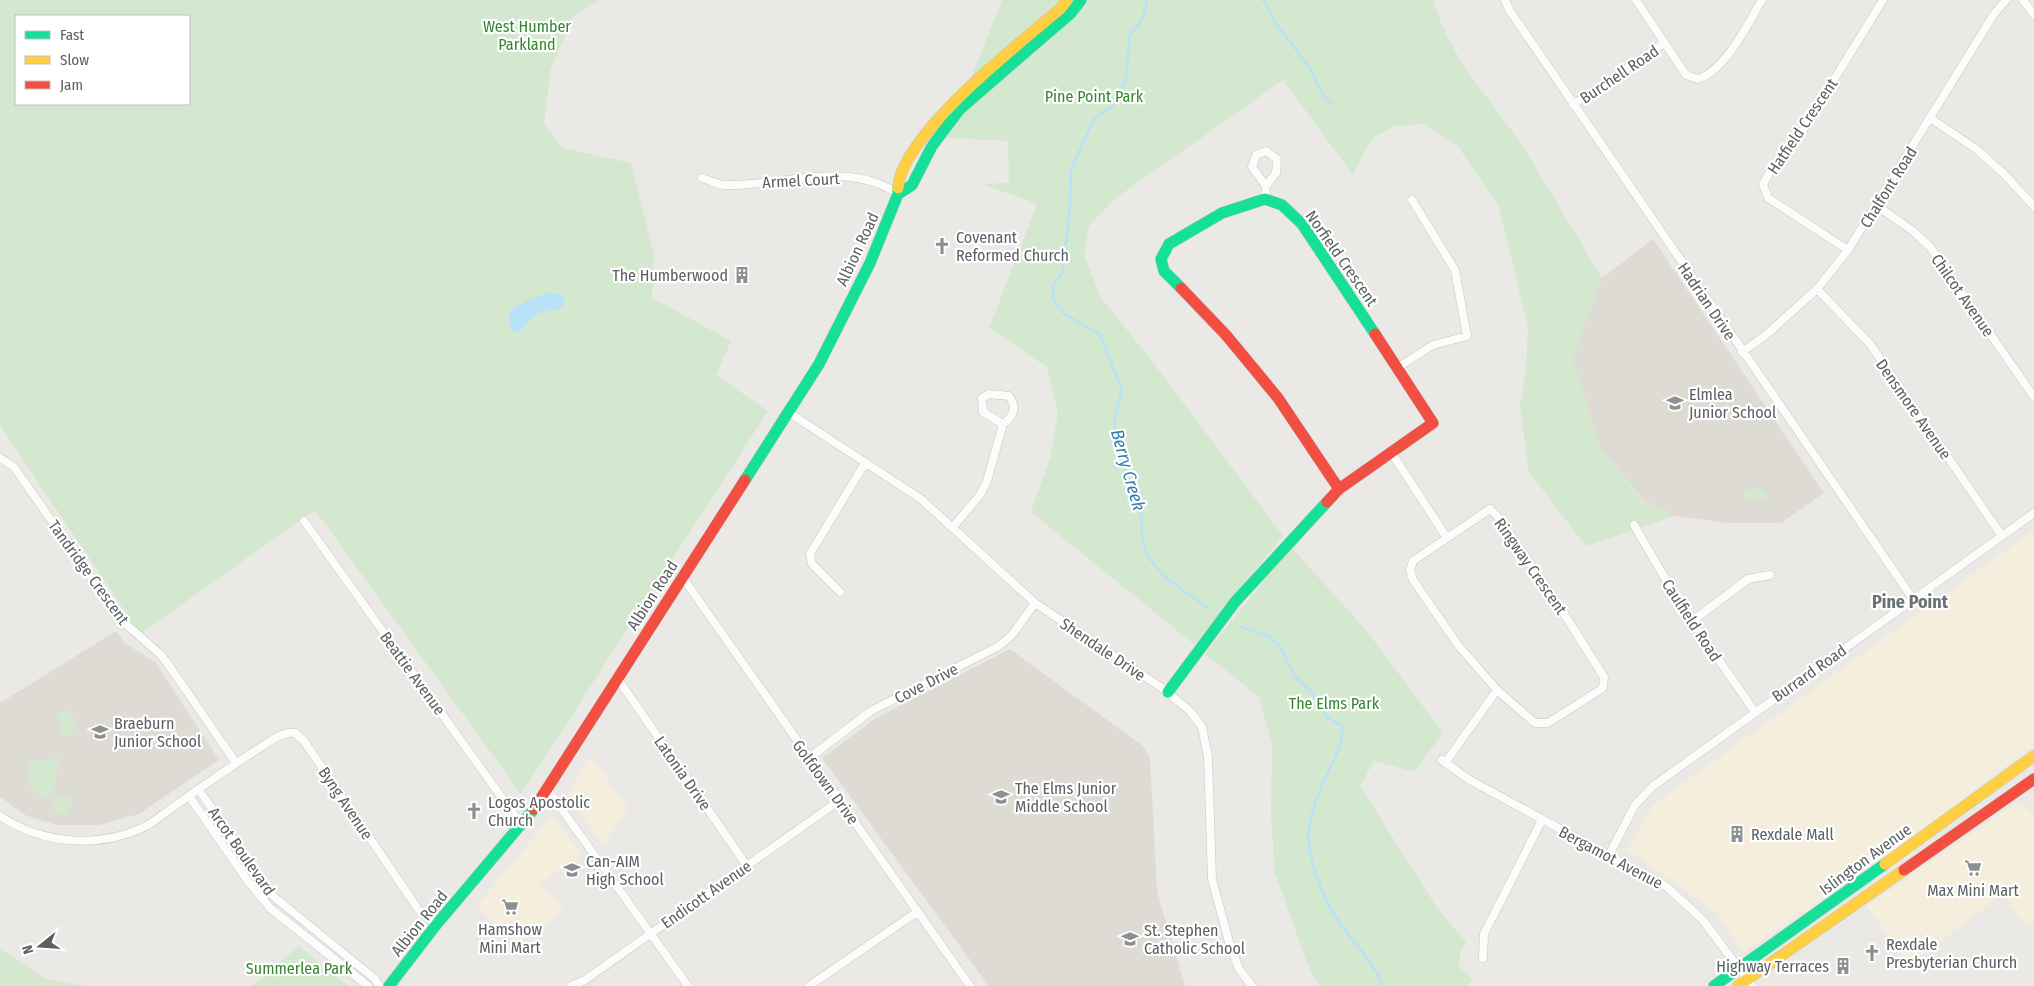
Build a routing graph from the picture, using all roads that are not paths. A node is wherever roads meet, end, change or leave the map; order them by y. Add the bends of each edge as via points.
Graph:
1 (1067, 0) edge
2 (1080, 0) edge
3 (1505, 0) edge
4 (1636, 0) edge
5 (1762, 0) edge
6 (1883, 0) edge
7 (2006, 0) edge
8 (2023, 0) edge
9 (2034, 16) edge
10 (1664, 43) junction
11 (1573, 105) junction
12 (1930, 118) junction
13 (702, 178) dead end
14 (1266, 186) dead end
15 (898, 194) junction
16 (1265, 200) junction
17 (1412, 200) dead end
18 (1877, 206) junction
19 (2034, 206) edge
20 (1848, 250) junction
21 (1817, 289) junction
22 (1742, 352) junction
23 (1397, 368) junction
24 (2034, 397) edge
25 (788, 412) junction
26 (1003, 424) junction
27 (1391, 452) junction
28 (0, 458) edge
29 (865, 463) junction
30 (1339, 489) junction
31 (2034, 513) edge
32 (304, 521) dead end
33 (1634, 525) dead end
34 (953, 527) junction
35 (2002, 536) junction
36 (1446, 538) junction
37 (1770, 575) dead end
38 (683, 578) junction
39 (840, 592) dead end
40 (1913, 599) junction
41 (1035, 603) junction
42 (1691, 622) junction
43 (618, 679) junction
44 (1497, 690) junction
45 (1168, 692) junction
46 (1755, 712) junction
47 (2034, 756) edge
48 (809, 758) junction
49 (236, 763) junction
50 (2034, 779) edge
51 (199, 790) junction
52 (548, 790) junction
53 (189, 796) junction
54 (840, 800) junction
55 (0, 816) edge
56 (1542, 820) junction
57 (522, 826) junction
58 (1609, 855) junction
59 (747, 866) junction
60 (917, 912) junction
61 (436, 925) junction
62 (650, 933) junction
63 (1483, 958) dead end
64 (1739, 967) junction
65 (1746, 984) edge
66 (368, 986) edge
67 (379, 986) edge
68 (389, 986) edge
69 (571, 986) edge
70 (688, 986) edge
71 (809, 986) edge
72 (970, 986) edge
73 (1252, 986) edge
74 (1714, 986) edge

1 - 15 main road, Albion Road via 942,114 921,140 899,178
2 - 15 main road, Albion Road via 1071,13 960,110 932,146 912,185
3 - 11 street, Hadrian Drive
4 - 10 street
5 - 10 street via 1732,50 1703,77 1686,75
6 - 20 street, Hatfield Crescent via 1800,135 1763,184 1768,198
7 - 12 street, Chalfont Road via 1994,14
8 - 9 street
10 - 11 street, Burchell Road
11 - 22 street, Hadrian Drive
12 - 18 street, Chalfont Road
12 - 19 street via 1976,149
13 - 15 street, Armel Court via 722,185 844,177 885,185
14 - 16 street
15 - 25 main road, Albion Road via 870,264 819,364
16 - 23 main road, Norfield Crescent via 1282,205 1302,224
16 - 30 main road via 1222,213 1169,244 1161,259 1164,271 1226,335 1278,398
17 - 23 street via 1455,270 1467,336 1433,345
18 - 20 street, Chalfont Road
18 - 24 street, Chilcot Avenue via 1930,247
20 - 21 street, Chalfont Road
21 - 22 street, Chalfont Road
21 - 35 street, Densmore Avenue via 1870,344
22 - 40 street, Hadrian Drive
23 - 27 main road, Norfield Crescent via 1433,423
25 - 29 street, Shendale Drive
25 - 38 main road, Albion Road
26 - 26 street via 1014,411 1010,396 989,394 982,398 983,412
26 - 34 street via 987,481 980,495
27 - 30 main road, Norfield Crescent
27 - 36 street
28 - 49 street, Tandridge Crescent via 14,467 120,619 168,664
29 - 34 street, Shendale Drive via 921,499
29 - 39 street via 810,554 812,564
30 - 45 main road, Norfield Crescent via 1235,602
31 - 35 street, Burrard Road
32 - 57 street, Beattie Avenue
33 - 42 street, Caulfield Road
34 - 41 street, Shendale Drive
35 - 40 street, Burrard Road
36 - 44 street, Ringway Crescent via 1413,561 1410,570 1413,580 1458,645
36 - 44 street, Ringway Crescent via 1490,509 1498,516 1604,677 1603,688 1548,723 1535,723
37 - 42 street via 1748,579
38 - 43 main road, Albion Road
38 - 48 street, Golfdown Drive
40 - 46 street, Burrard Road
41 - 45 street, Shendale Drive
41 - 48 street, Cove Drive via 1012,636 999,646 871,711
42 - 46 street, Caulfield Road
43 - 52 main road, Albion Road
43 - 59 street, Latonia Drive
44 - 56 street, Bergamot Avenue via 1443,761 1468,779
45 - 73 street, Shendale Drive via 1190,711 1202,727 1208,757 1212,879 1236,960
46 - 58 street, Burrard Road via 1653,786 1635,805
47 - 64 main road, Islington Avenue via 1828,907
48 - 54 street, Golfdown Drive
49 - 51 street
49 - 61 street, Byng Avenue via 281,735 295,734 304,741 418,909
50 - 65 main road, Islington Avenue
51 - 53 street
51 - 67 street, Arcot Boulevard via 273,896 375,979
52 - 57 main road, Albion Road
52 - 62 street
53 - 55 street via 143,827 93,841 42,835 24,830
53 - 66 street, Arcot Boulevard via 266,904
54 - 59 street, Endicott Avenue
54 - 60 street, Golfdown Drive
56 - 58 street, Bergamot Avenue
56 - 63 street via 1484,934
57 - 61 main road, Albion Road
58 - 64 street, Bergamot Avenue via 1667,887 1689,905
59 - 62 street, Endicott Avenue
60 - 71 street
60 - 72 street, Golfdown Drive
61 - 68 main road, Albion Road
62 - 69 street, Endicott Avenue via 585,980
62 - 70 street
64 - 65 street, Bergamot Avenue
64 - 74 main road, Islington Avenue

